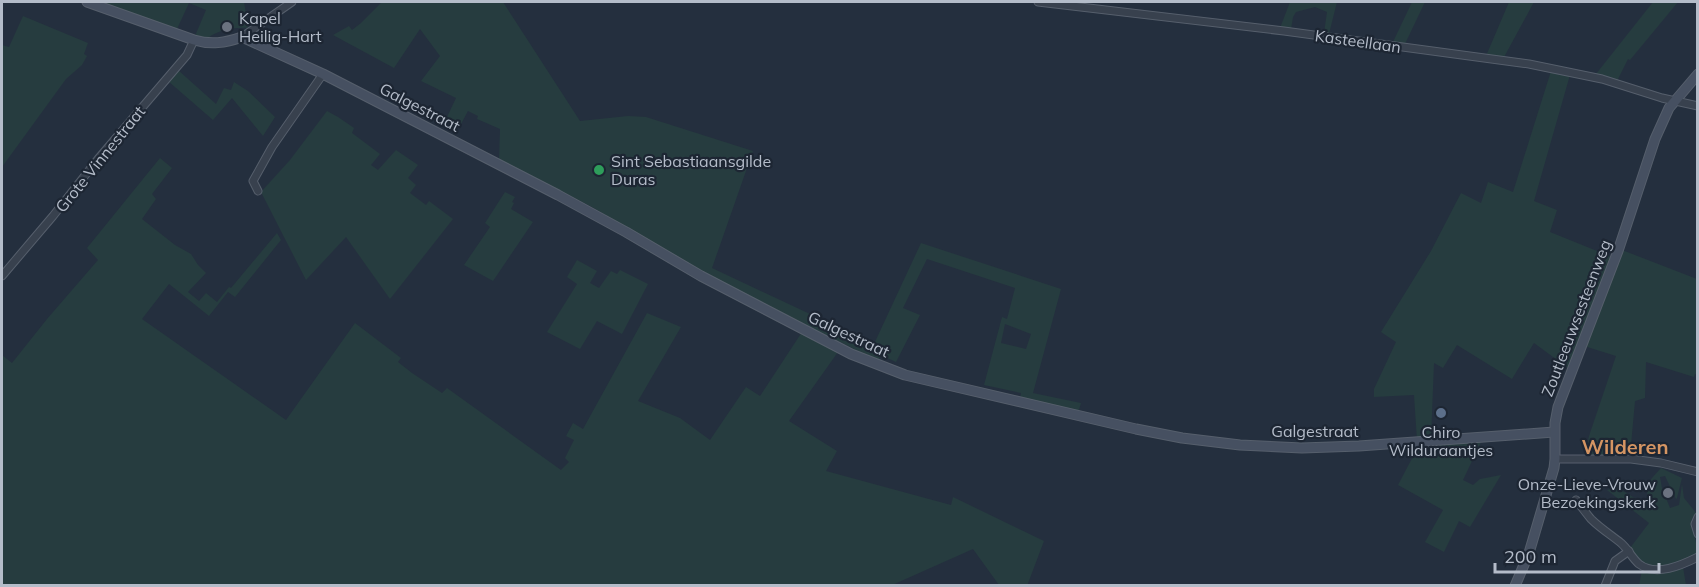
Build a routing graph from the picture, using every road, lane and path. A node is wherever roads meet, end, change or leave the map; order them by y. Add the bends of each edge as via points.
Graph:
1 (87, 2) edge
2 (292, 2) edge
3 (1038, 2) edge
4 (242, 37) junction
5 (194, 40) junction
6 (323, 74) junction
7 (1698, 74) edge
8 (1675, 100) junction
9 (1698, 106) edge
10 (258, 191) dead end
11 (2, 276) edge
12 (1554, 432) junction
13 (1555, 459) junction
14 (1698, 472) edge
15 (1576, 500) dead end
16 (1698, 517) edge
17 (1698, 534) edge
18 (1629, 551) junction
19 (1698, 557) edge
20 (1515, 585) edge
21 (1605, 585) edge

1 - 5 street
2 - 4 street
3 - 8 street, Kasteellaan via 1529,64
4 - 5 street via 216,43
4 - 6 street, Galgestraat
5 - 11 street, Grote Vinnestraat via 187,55
6 - 10 street via 272,147 254,181
6 - 12 street, Galgestraat via 558,195 841,349 911,377 1156,434 1240,444 1359,446
7 - 8 street, Zoutleeuwsesteenweg
8 - 9 street, Kasteellaan
8 - 12 street, Zoutleeuwsesteenweg via 1660,126 1621,242 1562,394
12 - 13 street, Zoutleeuwsesteenweg
13 - 14 street via 1631,459
13 - 20 street, Zoutleeuwsesteenweg via 1529,553
15 - 18 street
16 - 17 street
18 - 19 street via 1641,565 1655,569 1677,567
18 - 21 street via 1615,561

